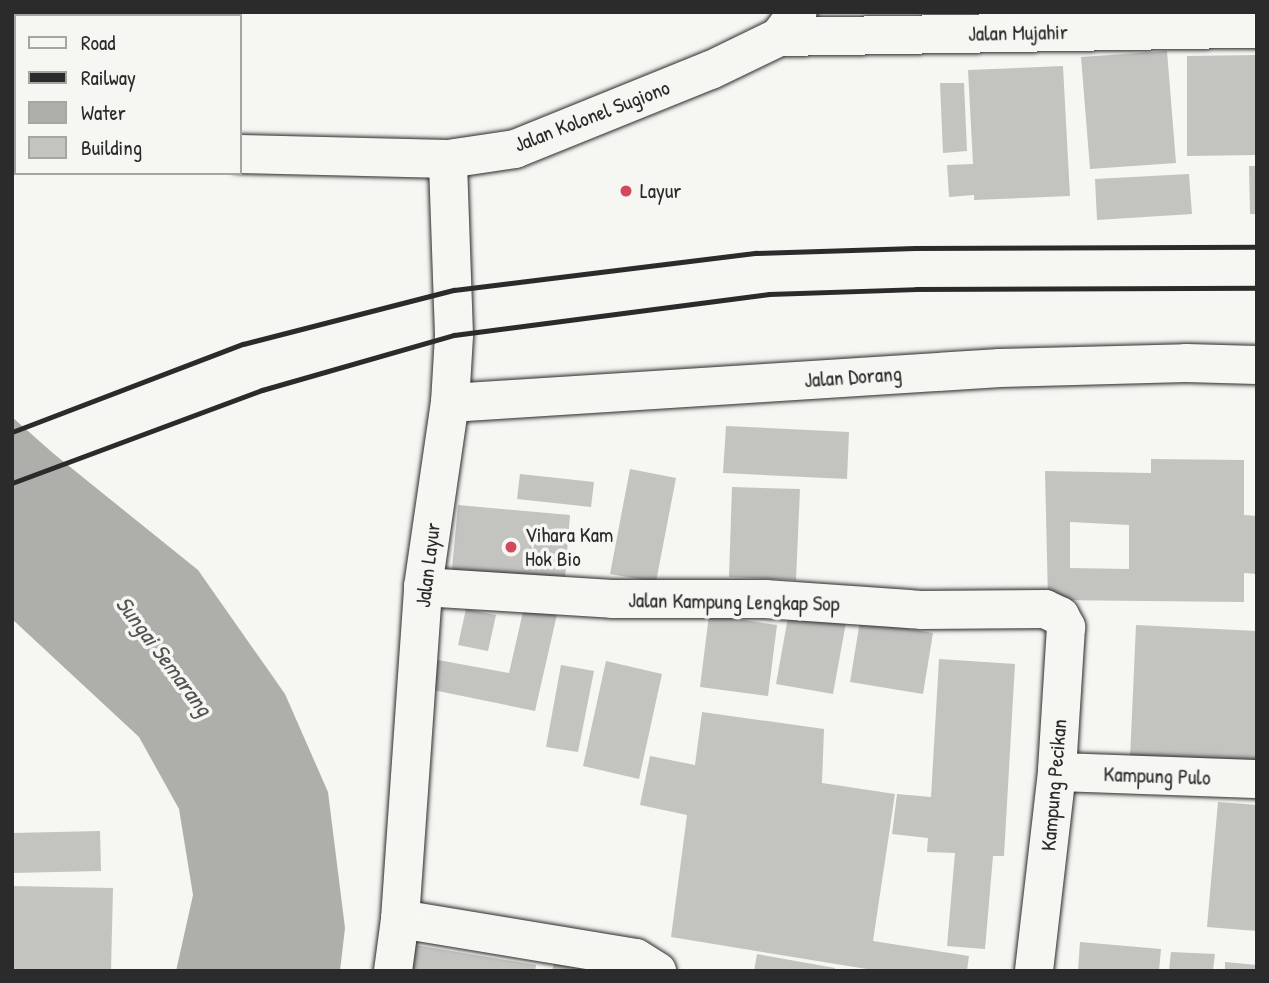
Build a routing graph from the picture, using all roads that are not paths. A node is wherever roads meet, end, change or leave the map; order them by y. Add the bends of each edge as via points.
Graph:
1 (789, 24) edge
2 (1257, 29) edge
3 (242, 154) edge
4 (448, 159) junction
5 (1257, 365) edge
6 (450, 403) junction
7 (423, 587) junction
8 (1045, 609) joint
9 (1057, 772) junction
10 (1257, 779) edge
11 (400, 919) junction
12 (393, 971) edge
13 (657, 971) edge
14 (1034, 971) edge

1 - 2 street, Jalan Mujahir
1 - 4 street, Jalan Kolonel Sugiono via 711,70 515,149
3 - 4 street, Jalan Kolonel Sugiono
4 - 6 street, Jalan Layur via 454,335
5 - 6 street, Jalan Dorang via 1000,368
6 - 7 street, Jalan Layur
7 - 8 street, Jalan Kampung Lengkap Sop via 612,599 765,599 920,610
7 - 11 street, Jalan Layur
8 - 9 street, Kampung Pecikan via 1060,616 1066,627
9 - 10 street, Kampung Pulo
9 - 14 street, Kampung Pecikan
11 - 12 street, Jalan Layur
11 - 13 street via 636,958

